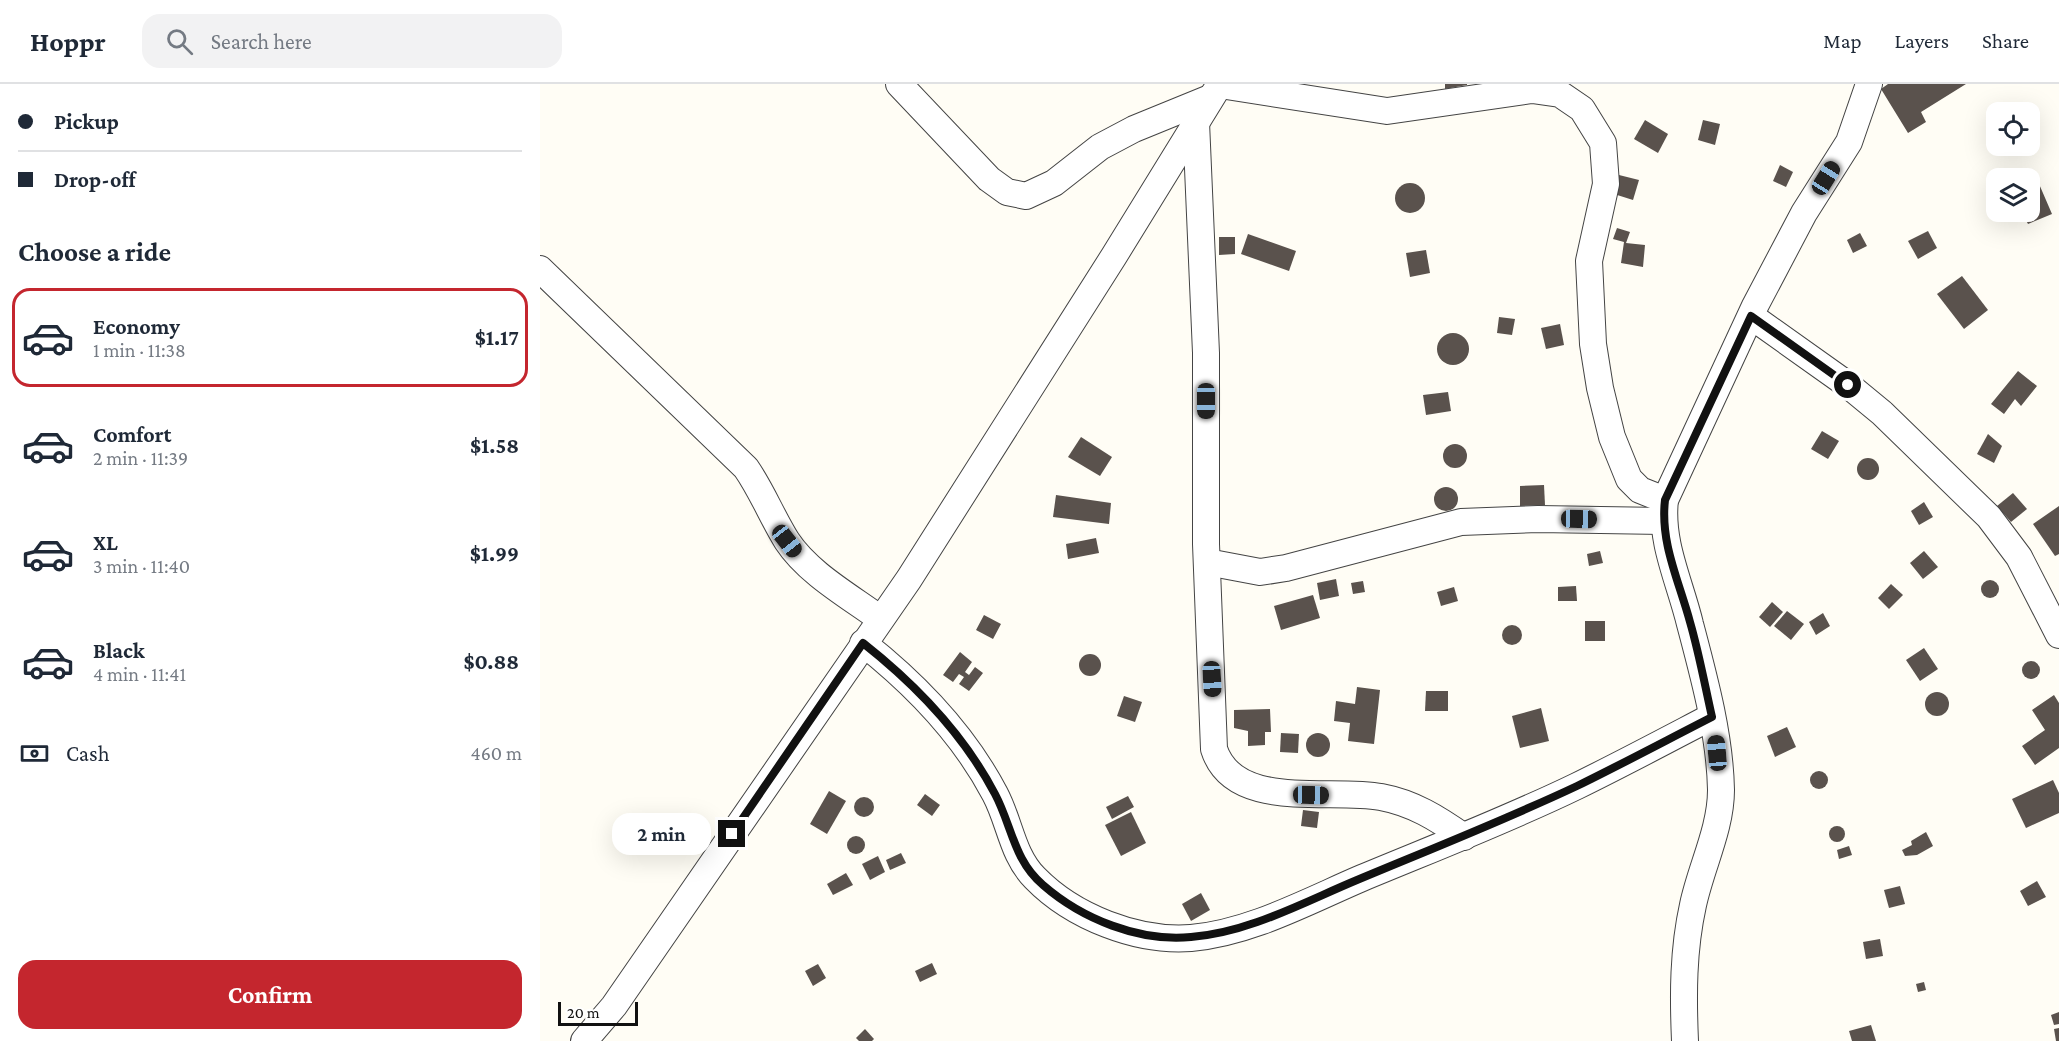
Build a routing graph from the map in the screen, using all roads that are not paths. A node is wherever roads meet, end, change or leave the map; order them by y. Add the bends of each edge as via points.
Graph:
1 (898, 84) edge
2 (1869, 84) edge
3 (1217, 89) edge
4 (1196, 122) junction
5 (540, 269) edge
6 (1751, 316) junction
7 (1664, 510) junction
8 (1207, 562) junction
9 (2050, 595) edge
10 (879, 618) junction
11 (2059, 635) edge
12 (863, 643) junction
13 (1712, 717) junction
14 (1464, 837) junction
15 (584, 1041) edge
16 (1685, 1041) edge

1 - 3 street via 989,179 1007,192 1026,196 1054,183 1108,143
2 - 6 street via 1849,142 1804,213
3 - 4 street
3 - 7 street via 1387,111 1532,90 1560,94 1582,109 1603,143 1606,184 1589,261 1593,344 1600,388 1612,437 1629,479
4 - 8 street via 1206,353
4 - 10 street via 915,569
5 - 10 street via 746,468 799,556
6 - 7 street
6 - 9 street via 1882,413 1981,508
7 - 8 street via 1461,522 1260,572
7 - 13 street via 1668,550
8 - 14 street via 1214,749 1223,769 1240,783 1276,790 1378,796 1412,805
9 - 11 street
10 - 12 street
12 - 14 street via 903,674 972,757 996,796 1019,857 1033,876 1085,915 1150,937 1219,934
12 - 15 street via 614,1006
13 - 14 street
13 - 16 street via 1721,791 1713,838 1693,905 1682,988

